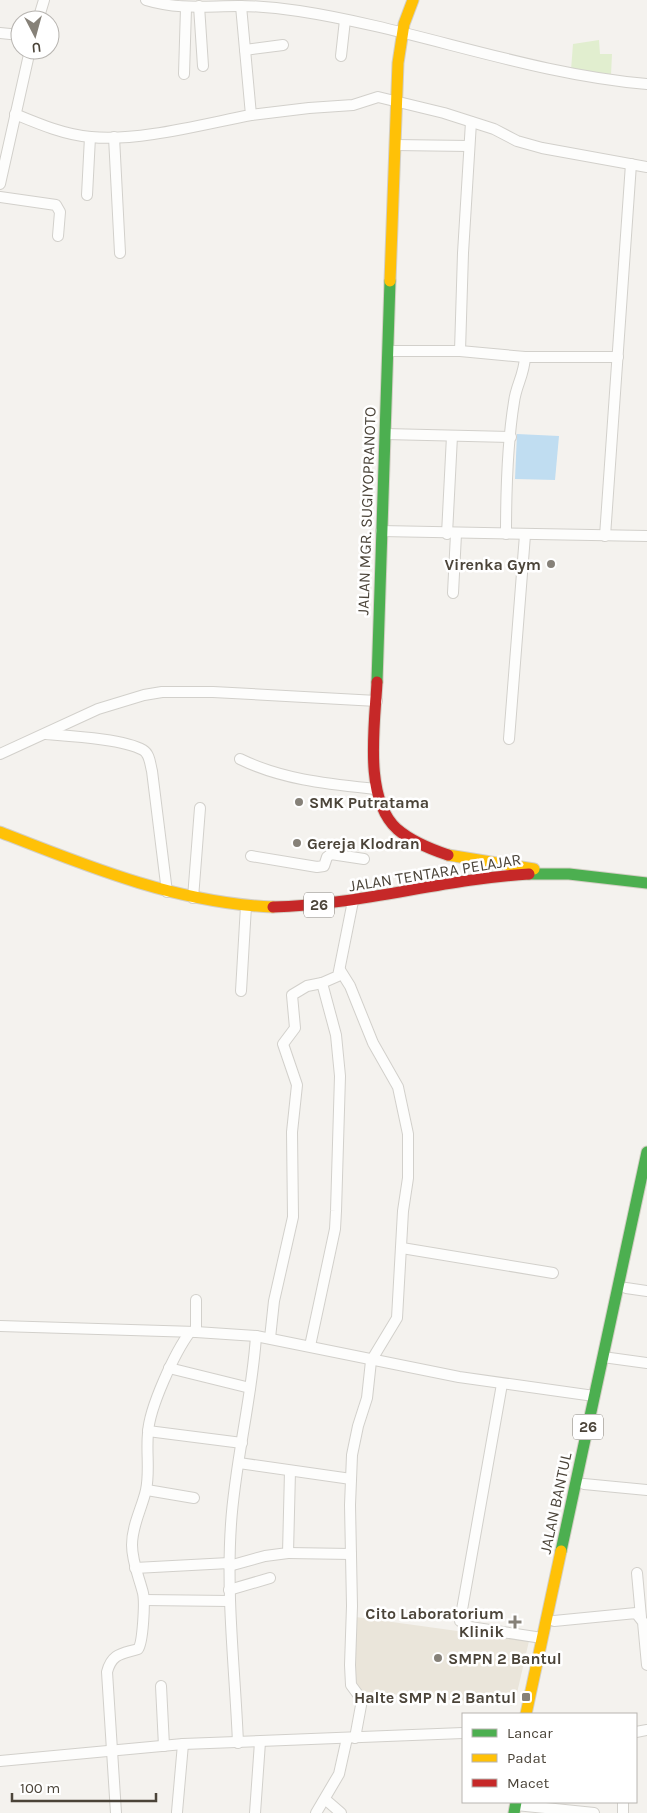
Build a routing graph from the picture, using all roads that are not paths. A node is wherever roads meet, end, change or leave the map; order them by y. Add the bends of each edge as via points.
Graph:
1 (146, 0) edge
2 (413, 0) edge
3 (168, 3) edge
4 (202, 4) edge
5 (241, 6) junction
6 (186, 8) junction
7 (345, 20) junction
8 (402, 33) junction
9 (283, 45) dead end
10 (245, 50) junction
11 (341, 56) dead end
12 (28, 60) edge
13 (203, 66) dead end
14 (184, 74) dead end
15 (647, 84) edge
16 (396, 102) junction
17 (15, 114) junction
18 (251, 115) junction
19 (470, 122) junction
20 (90, 137) junction
21 (114, 137) junction
22 (395, 146) junction
23 (469, 146) junction
24 (631, 164) junction
25 (647, 167) edge
26 (0, 184) edge
27 (88, 195) dead end
28 (0, 197) edge
29 (58, 236) dead end
30 (120, 253) dead end
31 (388, 351) junction
32 (460, 351) junction
33 (526, 357) junction
34 (618, 357) junction
35 (385, 434) junction
36 (452, 436) junction
37 (511, 437) junction
38 (381, 531) junction
39 (452, 534) junction
40 (506, 534) junction
41 (525, 535) junction
42 (605, 536) junction
43 (647, 536) edge
44 (453, 593) dead end
45 (377, 702) junction
46 (44, 734) junction
47 (509, 739) dead end
48 (0, 754) edge
49 (240, 759) dead end
50 (376, 789) junction
51 (200, 808) dead end
52 (0, 832) edge
53 (251, 856) dead end
54 (364, 859) dead end
55 (580, 875) junction
56 (647, 883) edge
57 (167, 892) junction
58 (193, 898) junction
59 (353, 901) junction
60 (246, 906) junction
61 (340, 970) junction
62 (322, 984) junction
63 (241, 991) dead end
64 (647, 1152) edge
65 (647, 1186) edge
66 (402, 1248) junction
67 (553, 1273) dead end
68 (626, 1288) junction
69 (647, 1291) edge
70 (196, 1300) dead end
71 (0, 1326) edge
72 (193, 1332) junction
73 (256, 1336) junction
74 (270, 1338) junction
75 (310, 1346) junction
76 (607, 1357) junction
77 (371, 1361) junction
78 (647, 1363) edge
79 (169, 1368) junction
80 (502, 1384) junction
81 (250, 1388) junction
82 (594, 1396) junction
83 (148, 1431) junction
84 (242, 1443) junction
85 (239, 1463) junction
86 (290, 1471) junction
87 (351, 1479) junction
88 (584, 1484) junction
89 (146, 1490) junction
90 (647, 1490) edge
91 (194, 1498) dead end
92 (288, 1553) junction
93 (351, 1554) junction
94 (229, 1564) junction
95 (135, 1568) junction
96 (637, 1573) dead end
97 (270, 1578) dead end
98 (229, 1590) junction
99 (144, 1600) junction
100 (229, 1601) junction
101 (641, 1617) junction
102 (554, 1621) junction
103 (542, 1638) junction
104 (647, 1664) edge
105 (161, 1686) dead end
106 (526, 1713) edge
107 (535, 1713) edge
108 (462, 1733) edge
109 (351, 1738) junction
110 (260, 1742) junction
111 (238, 1743) junction
112 (182, 1744) junction
113 (164, 1746) junction
114 (112, 1749) junction
115 (0, 1760) edge
116 (326, 1800) junction
117 (513, 1806) edge
118 (177, 1812) edge
119 (116, 1813) edge
120 (255, 1813) edge
121 (316, 1813) edge
122 (341, 1813) edge
123 (505, 1813) edge
124 (594, 1813) edge

1 - 3 street
2 - 8 main road, JALAN MGR. SUGIYOPRANOTO via 405,15
3 - 6 street
4 - 5 street
4 - 6 street
4 - 13 street
5 - 7 street via 284,9
5 - 10 street
6 - 14 street
7 - 8 street
7 - 11 street
8 - 15 street via 575,74
8 - 16 main road, JALAN MGR. SUGIYOPRANOTO
9 - 10 street
10 - 18 street
12 - 17 street
16 - 18 street via 378,97 353,105
16 - 19 street
16 - 22 main road, JALAN MGR. SUGIYOPRANOTO
17 - 20 street via 43,126
17 - 26 street
18 - 21 street
19 - 23 street
19 - 24 street via 542,148
20 - 21 street
20 - 27 street
21 - 30 street
22 - 23 street
22 - 31 main road, JALAN MGR. SUGIYOPRANOTO
23 - 32 street
24 - 25 street
24 - 34 street
28 - 29 street via 56,205 60,212
31 - 32 street
31 - 35 main road, JALAN MGR. SUGIYOPRANOTO
32 - 33 street
33 - 34 street
33 - 37 street via 514,396
34 - 42 street
35 - 36 street
35 - 38 main road, JALAN MGR. SUGIYOPRANOTO
36 - 37 street
36 - 39 street
37 - 40 street
38 - 39 street
38 - 45 main road, JALAN MGR. SUGIYOPRANOTO
39 - 40 street
39 - 44 street
40 - 41 street
41 - 42 street
41 - 47 street
42 - 43 street
45 - 46 street via 162,692 113,704
45 - 50 main road, JALAN MGR. SUGIYOPRANOTO
46 - 48 street
46 - 57 street via 123,744 144,750 152,771
49 - 50 street via 290,778
50 - 55 main road, JALAN MGR. SUGIYOPRANOTO via 385,814 394,826 415,843 436,852 498,865
51 - 58 street
52 - 57 main road, JALAN TENTARA PELAJAR / 26
53 - 54 street via 317,868 324,866 328,855 333,854
55 - 56 main road, JALAN TENTARA PELAJAR / 26
55 - 59 main road, JALAN TENTARA PELAJAR / 26 via 512,875
57 - 58 main road, JALAN TENTARA PELAJAR / 26
58 - 60 main road, JALAN TENTARA PELAJAR / 26
59 - 60 main road, JALAN TENTARA PELAJAR / 26
59 - 61 street
60 - 63 street
61 - 62 street via 335,979
61 - 66 street via 403,1102 409,1155
62 - 74 street via 307,986 292,995 295,1028 283,1044 297,1085 292,1132 293,1217 274,1301
62 - 75 street via 338,1049 340,1076 336,1229
64 - 76 main road, JALAN BANTUL / 26
65 - 68 main road, JALAN BANTUL / 26
66 - 67 street
66 - 77 street via 397,1318
68 - 69 street
68 - 76 main road, JALAN BANTUL / 26
70 - 72 street
71 - 72 street
72 - 73 street
72 - 79 street via 181,1344
73 - 74 street
73 - 81 street
74 - 75 street
75 - 77 street
76 - 78 street
76 - 82 main road, JALAN BANTUL / 26
76 - 88 main road, JALAN BANTUL / 26
77 - 80 street
77 - 87 street via 368,1398 354,1440
79 - 81 street
79 - 83 street
80 - 82 street
80 - 103 street via 460,1621 470,1627
81 - 84 street
82 - 103 main road, JALAN BANTUL / 26
83 - 84 street
83 - 89 street
84 - 85 street
85 - 86 street
85 - 94 street
86 - 87 street
86 - 92 street
87 - 93 street
88 - 90 street
88 - 102 main road, JALAN BANTUL / 26
89 - 91 street
89 - 95 street via 132,1544
92 - 93 street
92 - 94 street
93 - 109 street via 350,1665 353,1689 362,1700
94 - 95 street
94 - 98 street
95 - 99 street
96 - 101 street
97 - 98 street
98 - 100 street
99 - 100 street
99 - 114 street via 140,1646 115,1656 107,1672
100 - 111 street
101 - 102 street via 630,1612
101 - 104 street
102 - 107 main road, JALAN BANTUL / 26
103 - 106 main road, JALAN BANTUL / 26
105 - 113 street
108 - 109 street
109 - 110 street
109 - 116 street via 343,1765
110 - 111 street
110 - 120 street
111 - 112 street
112 - 113 street
112 - 118 street
113 - 114 street
114 - 115 street
114 - 119 street
116 - 121 street
116 - 122 street
117 - 123 main road
117 - 124 street

